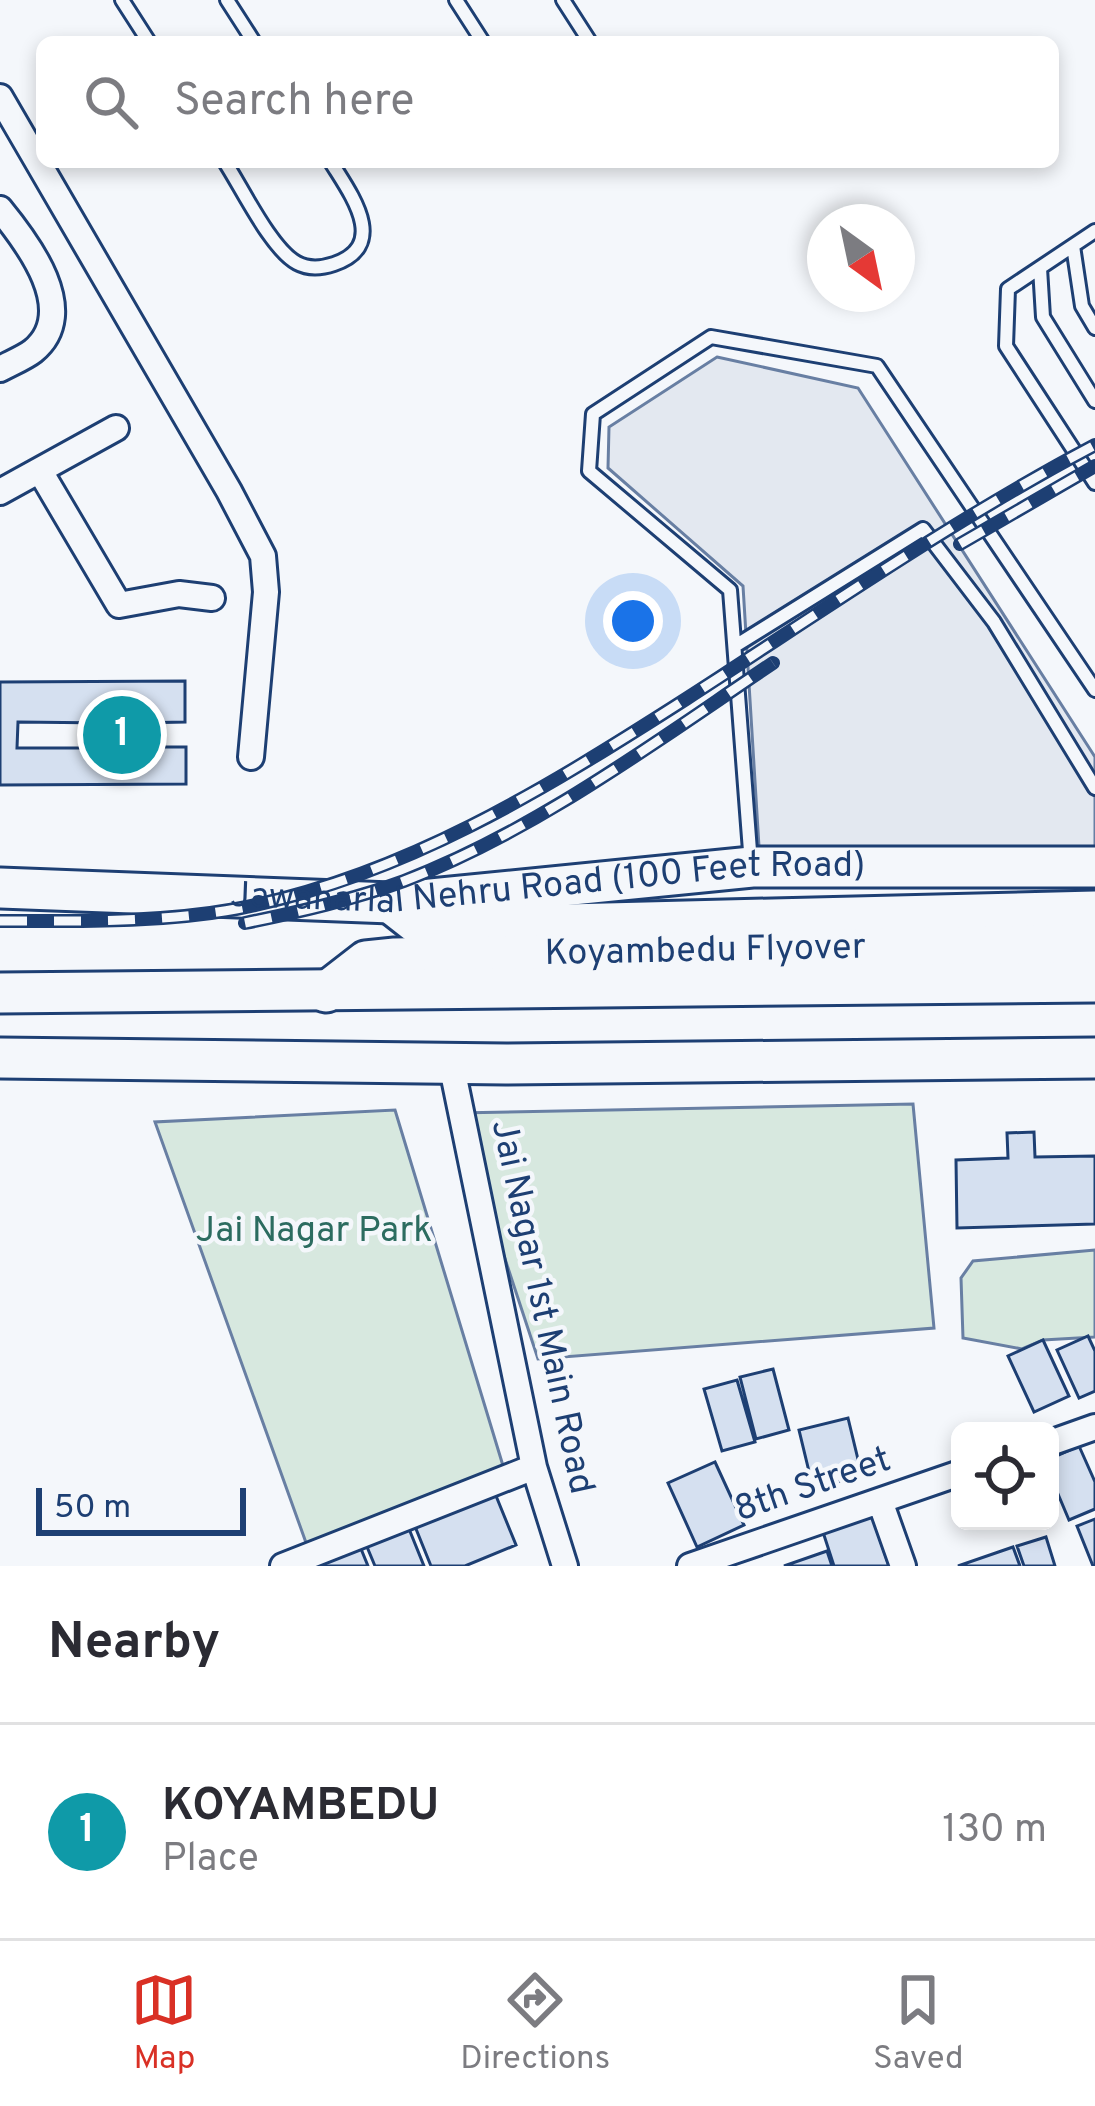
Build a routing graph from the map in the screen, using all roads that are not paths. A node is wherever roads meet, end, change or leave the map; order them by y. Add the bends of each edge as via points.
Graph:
1 (122, 0) edge
2 (227, 0) edge
3 (456, 0) edge
4 (563, 0) edge
5 (145, 36) edge
6 (250, 36) edge
7 (479, 36) edge
8 (586, 36) edge
9 (0, 97) edge
10 (36, 159) edge
11 (41, 168) edge
12 (229, 168) edge
13 (335, 168) edge
14 (0, 209) edge
15 (1095, 231) edge
16 (1073, 246) junction
17 (1040, 268) junction
18 (1095, 328) edge
19 (0, 369) edge
20 (1095, 401) edge
21 (116, 428) dead end
22 (40, 471) junction
23 (1095, 483) edge
24 (0, 492) edge
25 (212, 598) dead end
26 (735, 646) junction
27 (1095, 690) edge
28 (251, 757) dead end
29 (1095, 788) edge
30 (752, 867) junction
31 (1095, 867) edge
32 (0, 888) edge
33 (391, 903) junction
34 (1095, 911) edge
35 (1095, 944) edge
36 (1095, 982) edge
37 (326, 992) junction
38 (0, 993) edge
39 (0, 1058) edge
40 (1095, 1058) edge
41 (451, 1063) junction
42 (1095, 1427) edge
43 (1059, 1440) edge
44 (534, 1467) junction
45 (951, 1476) edge
46 (880, 1501) junction
47 (764, 1555) edge
48 (283, 1566) edge
49 (565, 1566) edge
50 (690, 1566) edge
51 (903, 1566) edge

1 - 5 lane
2 - 6 lane
3 - 7 lane
4 - 8 lane
9 - 10 street
11 - 28 street via 262,556
12 - 13 lane via 283,253 320,268 354,251 364,231
14 - 19 street via 46,278 51,320 37,348
15 - 16 lane
16 - 17 lane
16 - 18 lane via 1082,306
17 - 20 lane via 1043,317
17 - 23 lane via 1008,289 1006,346
21 - 22 street
22 - 24 street
22 - 25 street via 119,605 179,594
26 - 27 lane via 730,590 589,471 593,414 711,337 877,366
26 - 29 lane via 923,529 994,622
26 - 30 lane
30 - 31 main road, Jawaharlal Nehru Road (100 Feet Road)
30 - 33 main road, Jawaharlal Nehru Road (100 Feet Road)
32 - 33 main road, Jawaharlal Nehru Road (100 Feet Road)
33 - 34 main road, Koyambedu Flyover via 416,923 443,926
35 - 37 main road, Koyambedu Flyover via 395,958 366,961
36 - 37 main road
37 - 38 main road
39 - 41 main road
40 - 41 main road
41 - 44 street, Jai Nagar 1st Main Road
42 - 43 street
44 - 48 street
44 - 49 street, Jai Nagar 1st Main Road
45 - 46 street, 8th Street
46 - 47 street, 8th Street
46 - 51 street
47 - 50 street, 8th Street

